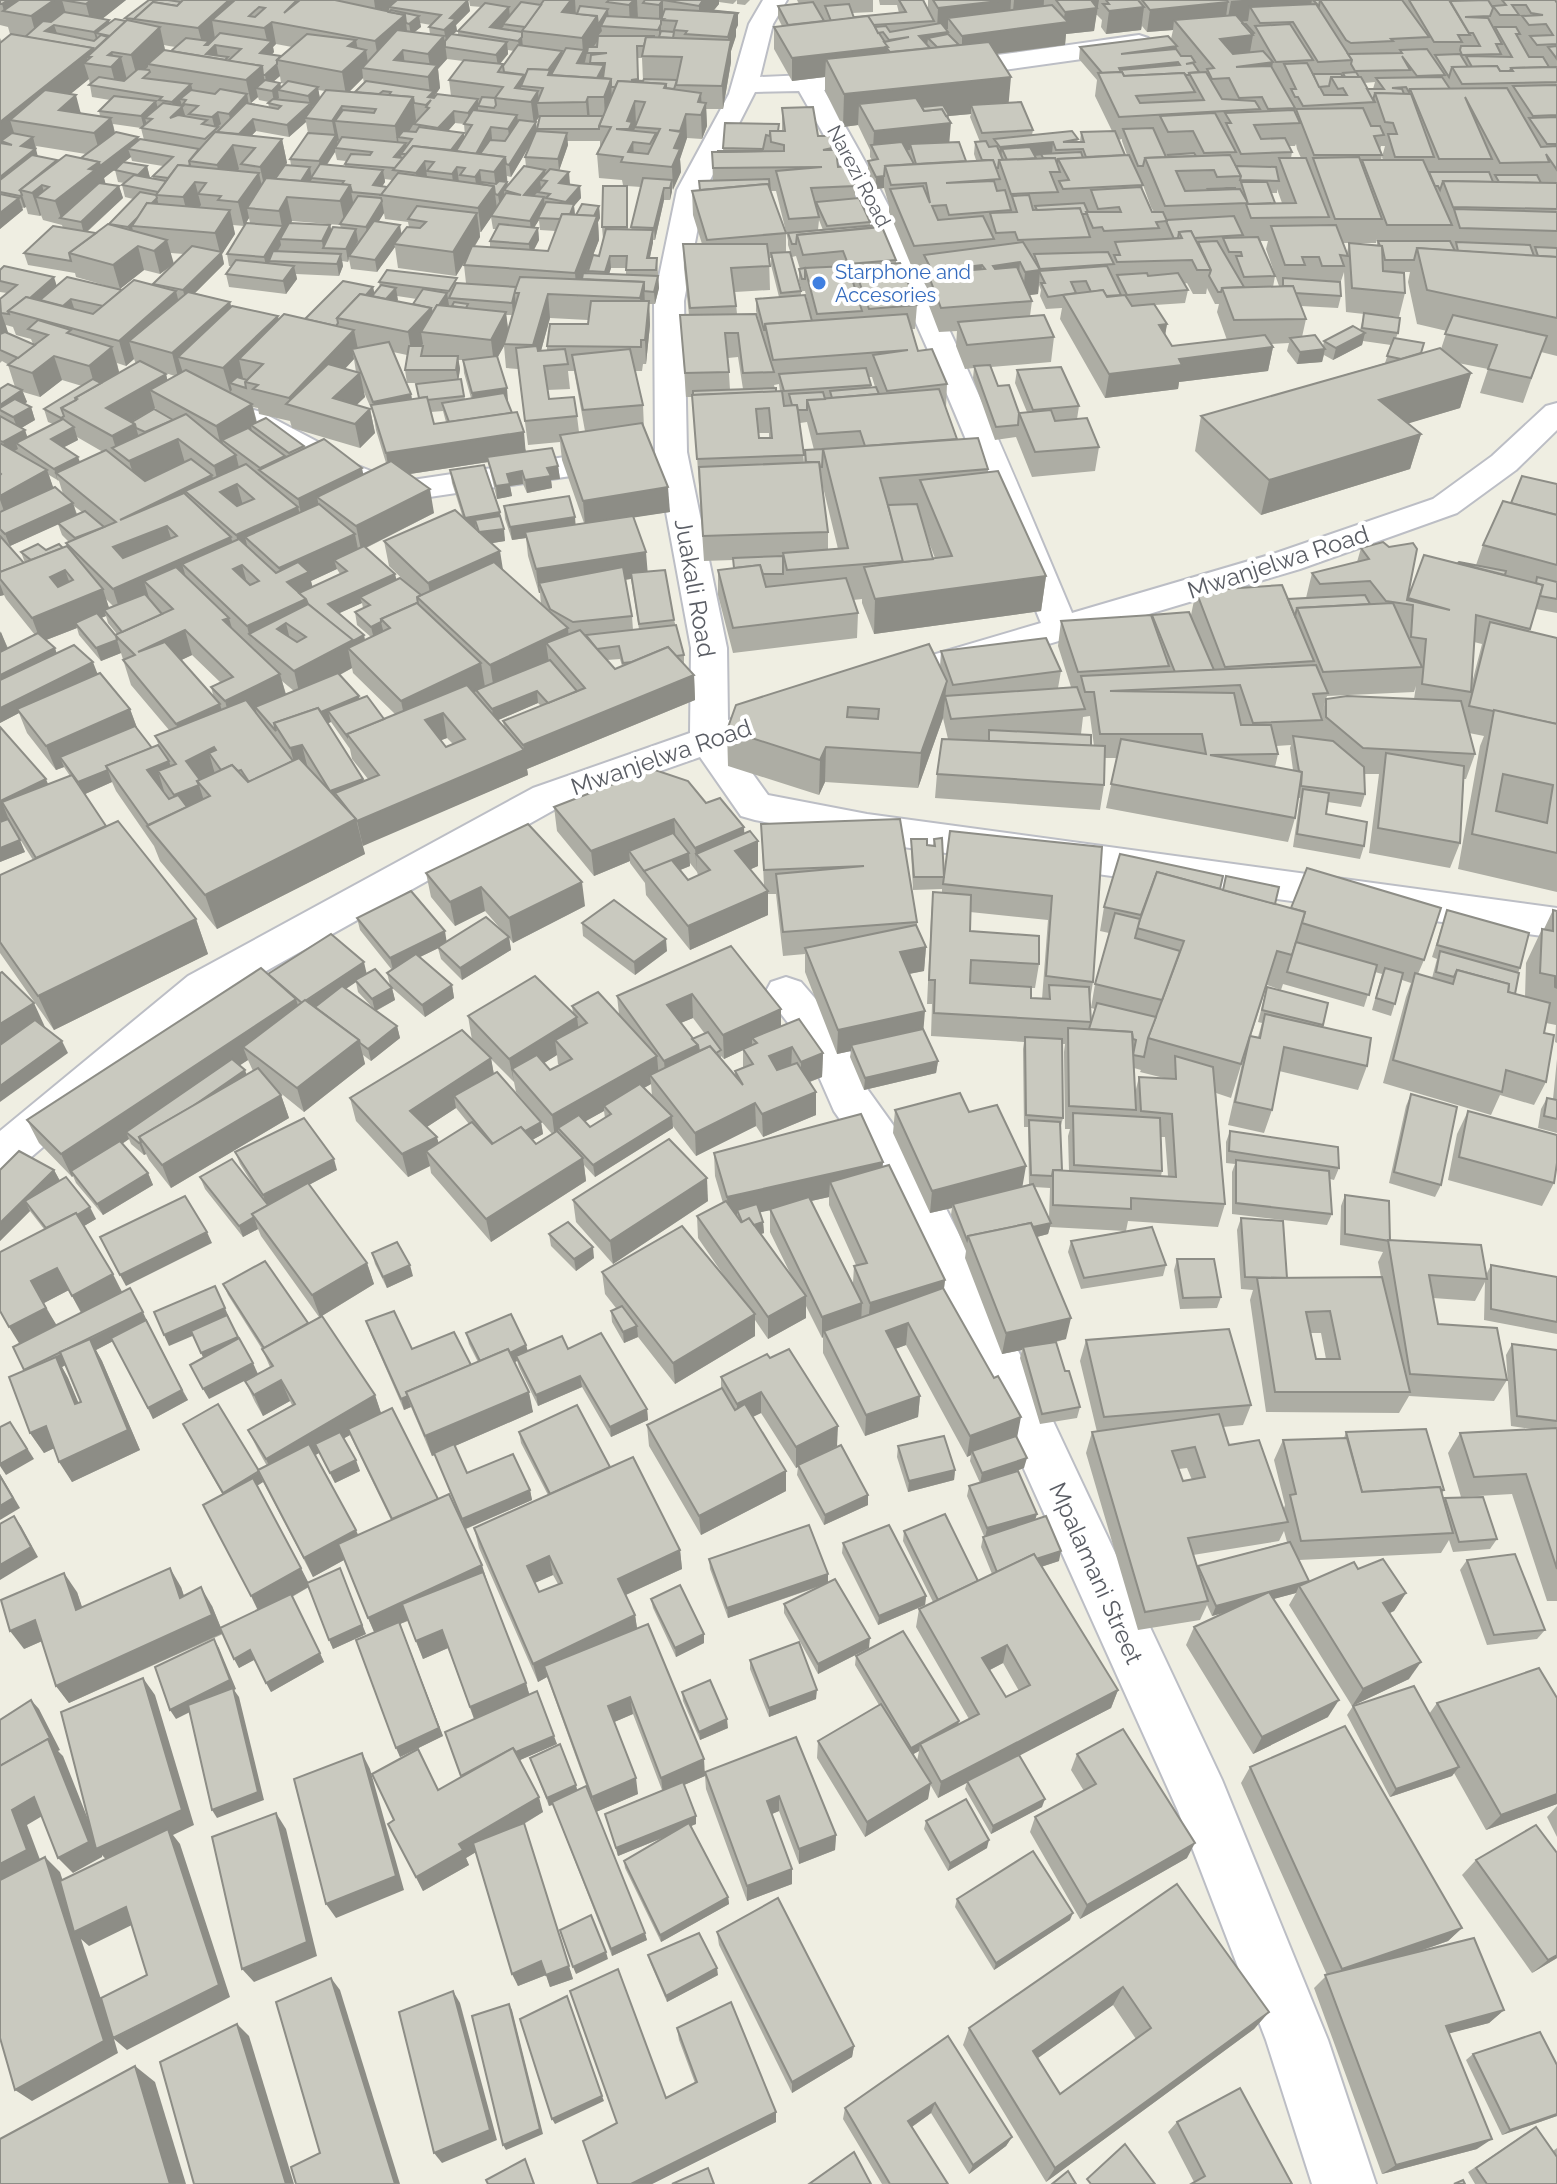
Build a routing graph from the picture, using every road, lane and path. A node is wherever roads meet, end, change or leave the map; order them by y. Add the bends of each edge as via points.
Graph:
1 (775, 0) edge
2 (1159, 40) edge
3 (807, 83) junction
4 (745, 85) junction
5 (217, 407) edge
6 (1557, 413) edge
7 (671, 452) junction
8 (1061, 629) junction
9 (709, 741) junction
10 (1557, 923) edge
11 (786, 993) dead end
12 (0, 1157) edge
13 (1344, 2184) edge

1 - 4 street, Juakali Road via 761,24
2 - 3 street via 926,73
3 - 4 street
3 - 8 street, Narezi Road via 860,172
4 - 7 street, Juakali Road via 691,190 669,301
5 - 7 street via 255,421 341,471 396,492
6 - 8 street, Mwanjelwa Road via 1504,463 1445,506 1288,561
7 - 9 street, Juakali Road via 709,648
8 - 9 street, Mwanjelwa Road via 836,696
9 - 10 street via 755,806 867,828
9 - 12 street, Mwanjelwa Road via 547,797 203,987
11 - 13 street, Mpalamani Street via 823,1037 850,1099 913,1188 1027,1420 1202,1800 1297,2040

